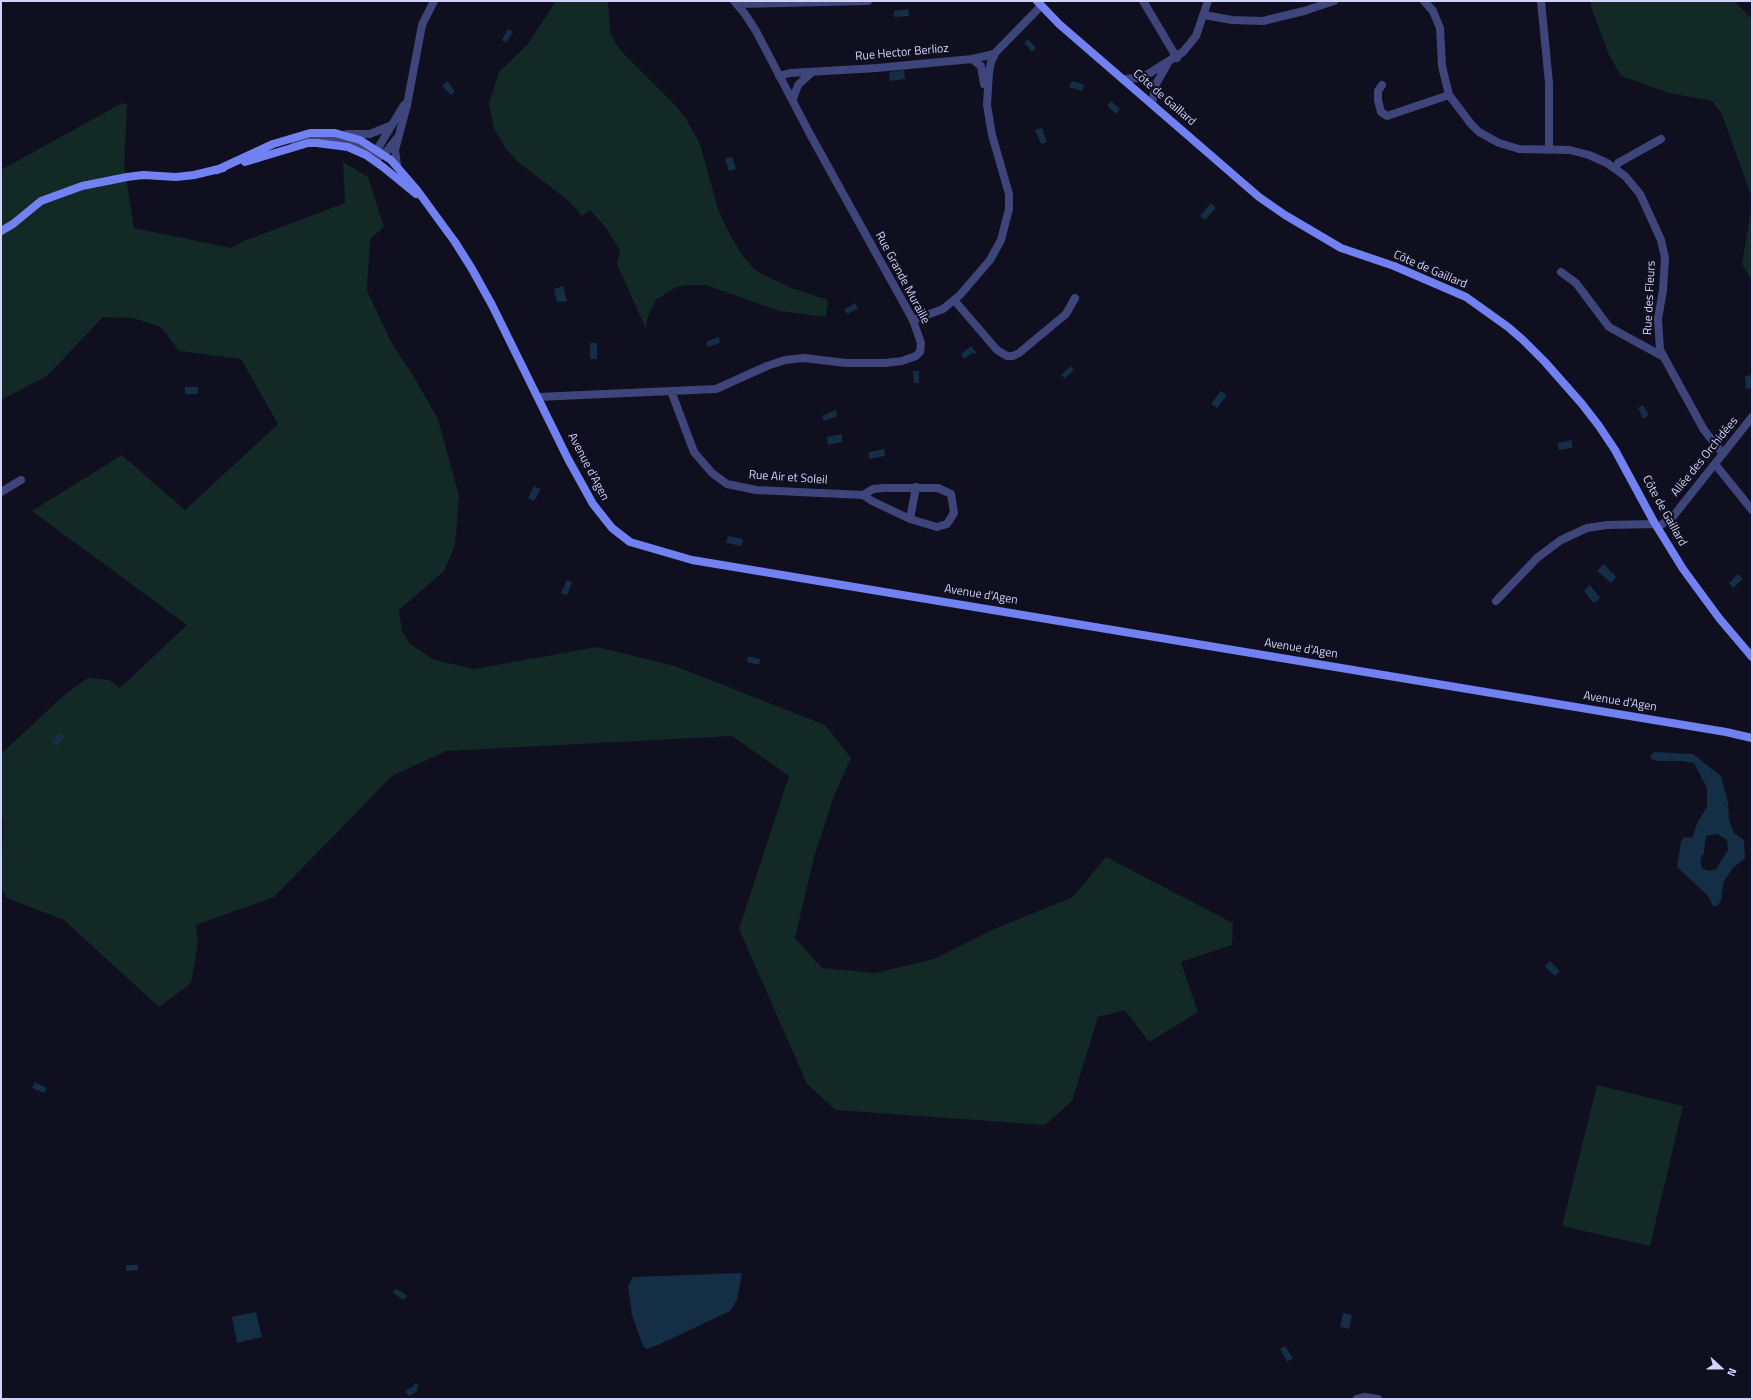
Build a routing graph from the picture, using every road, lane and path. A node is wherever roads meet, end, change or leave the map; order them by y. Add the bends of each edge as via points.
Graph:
1 (434, 1) edge
2 (868, 1) edge
3 (1143, 1) edge
4 (1208, 1) edge
5 (1334, 1) edge
6 (1424, 1) edge
7 (1541, 1) edge
8 (735, 2) edge
9 (1039, 4) edge
10 (1204, 15) junction
11 (994, 54) junction
12 (1177, 58) junction
13 (972, 59) junction
14 (1169, 62) junction
15 (812, 72) junction
16 (413, 76) junction
17 (779, 76) junction
18 (1124, 79) junction
19 (1382, 84) dead end
20 (1449, 95) junction
21 (793, 100) junction
22 (1152, 103) junction
23 (986, 105) junction
24 (392, 125) junction
25 (335, 133) junction
26 (398, 138) junction
27 (1661, 139) dead end
28 (294, 146) junction
29 (1549, 150) junction
30 (380, 153) junction
31 (397, 165) junction
32 (383, 167) junction
33 (1615, 169) junction
34 (218, 170) junction
35 (424, 201) junction
36 (1, 231) edge
37 (1561, 272) dead end
38 (1075, 298) dead end
39 (954, 300) junction
40 (913, 320) junction
41 (1662, 356) junction
42 (671, 391) junction
43 (538, 397) junction
44 (1752, 417) edge
45 (1723, 454) junction
46 (1715, 464) junction
47 (21, 480) dead end
48 (916, 487) junction
49 (1, 492) edge
50 (863, 495) junction
51 (1752, 510) edge
52 (910, 519) junction
53 (1656, 526) junction
54 (1496, 601) dead end
55 (1752, 657) edge
56 (1726, 732) junction
57 (1752, 733) edge
58 (1752, 738) edge
59 (1357, 1399) edge
60 (1378, 1399) edge

1 - 16 street via 422,25
2 - 8 street
3 - 12 street
4 - 10 street
5 - 10 street via 1263,21 1232,20
6 - 20 street, Rue des Fleurs via 1434,11 1440,28 1442,66
7 - 29 street via 1549,83
8 - 17 street, Rue Grande Muraille via 756,31
9 - 11 street
9 - 18 main road, Côte de Gaillard
10 - 12 street via 1193,42
11 - 13 street, Rue Hector Berlioz
11 - 23 street via 989,72
12 - 14 street
13 - 15 street, Rue Hector Berlioz
13 - 23 street via 981,66
14 - 18 street via 1142,78
14 - 22 street via 1156,84
15 - 17 street, Rue Hector Berlioz
15 - 21 street via 798,85
16 - 24 street via 406,100
16 - 26 street
17 - 21 street, Rue Grande Muraille
18 - 22 main road, Côte de Gaillard
19 - 20 street via 1378,91 1378,100 1381,112 1387,116
20 - 29 street, Rue des Fleurs via 1479,132 1499,143 1519,149
21 - 40 street, Rue Grande Muraille
22 - 53 main road, Côte de Gaillard via 1259,197 1285,215 1341,248 1394,266 1466,297 1508,327 1545,362 1591,415 1615,450
23 - 39 street via 1009,194 1009,209 1001,240 990,260
24 - 25 street via 370,134
24 - 30 street
25 - 30 main road, Avenue d'Agen via 360,140
25 - 34 main road, Avenue d'Agen via 299,135 273,144
26 - 30 street
26 - 31 street via 395,150
27 - 33 street via 1618,163
28 - 30 street via 300,139 328,138 351,142
28 - 32 main road, Avenue d'Agen via 317,143 348,148 366,155
28 - 34 main road, Avenue d'Agen
29 - 33 street, Rue des Fleurs via 1570,150 1589,154
30 - 31 main road, Avenue d'Agen
30 - 32 street
31 - 35 main road, Avenue d'Agen
32 - 35 main road, Avenue d'Agen
33 - 41 street, Rue des Fleurs via 1625,176 1640,194 1661,240 1665,258 1658,319
34 - 36 main road via 176,177 143,175 82,186 41,201
35 - 43 main road, Avenue d'Agen via 455,242 472,270
37 - 41 street via 1576,283 1609,327
38 - 39 street via 1066,314 1013,356 1007,356 997,350
39 - 40 street via 943,310
40 - 42 street, Rue Grande Muraille via 922,349 916,356 902,361 846,363 804,358 786,360 716,389
41 - 45 street, Rue des Fleurs via 1704,430
42 - 43 street, Rue Grande Muraille
42 - 50 street, Rue Air et Soleil via 694,452 712,473 727,484 756,490
43 - 56 main road, Avenue d'Agen via 585,491 599,513 612,528 630,542 669,555
44 - 45 street, Allée des Orchidées
45 - 46 street, Allée des Orchidées
46 - 51 street
46 - 53 street, Allée des Orchidées via 1671,519
47 - 49 street
48 - 50 street, Rue Air et Soleil via 873,489
48 - 52 street
48 - 52 street, Rue Air et Soleil via 948,491 954,500 954,513 947,524 937,528
50 - 52 street, Rue Air et Soleil
53 - 54 street via 1607,525 1587,528 1561,540 1537,558
53 - 55 main road, Côte de Gaillard via 1683,569
56 - 57 main road
56 - 58 main road
59 - 60 street

